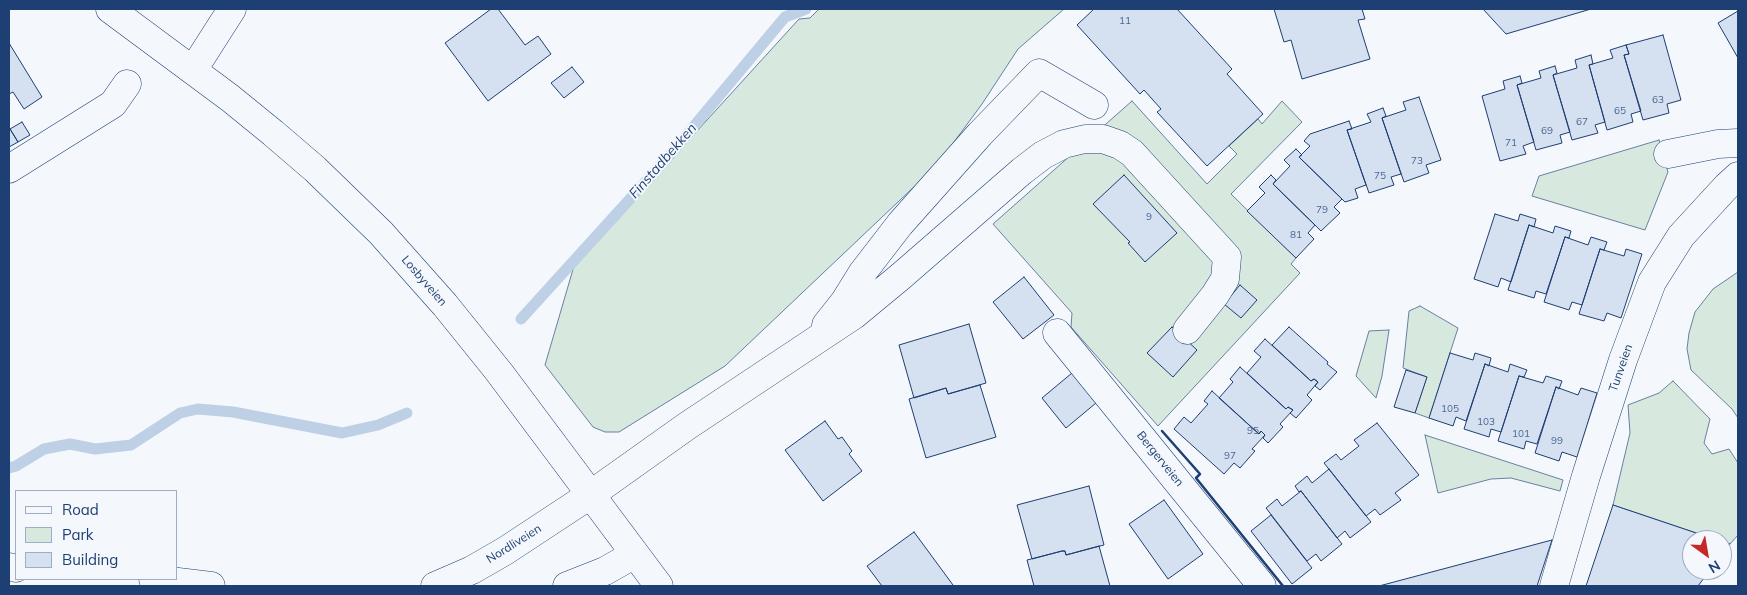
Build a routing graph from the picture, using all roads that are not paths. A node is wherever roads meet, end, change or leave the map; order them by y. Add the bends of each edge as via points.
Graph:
1 (110, 9) edge
2 (232, 9) edge
3 (193, 70) junction
4 (127, 84) dead end
5 (1094, 105) dead end
6 (1039, 139) dead end
7 (1738, 143) edge
8 (1668, 154) dead end
9 (9, 170) edge
10 (1738, 176) edge
11 (845, 301) junction
12 (1187, 330) dead end
13 (1057, 333) dead end
14 (813, 342) junction
15 (590, 495) junction
16 (635, 554) junction
17 (162, 580) edge
18 (210, 586) edge
19 (435, 586) edge
20 (567, 586) edge
21 (659, 586) edge
22 (1262, 586) edge
23 (1554, 586) edge

1 - 3 main road, Losbyveien
2 - 3 main road
3 - 15 main road, Losbyveien via 315,168 414,268 528,410
4 - 9 main road via 113,104
5 - 11 main road via 1039,73 900,224
6 - 11 main road
7 - 8 main road
10 - 23 main road, Tunveien via 1681,236 1652,282 1623,360
11 - 14 main road
12 - 14 main road, Nordliveien via 1225,279 1227,257 1132,153 1103,139 1064,144 1043,155 862,309
13 - 22 main road, Bergerveien
14 - 15 main road, Nordliveien
15 - 16 main road, Losbyveien
15 - 19 main road, Nordliveien via 505,551
16 - 20 main road via 605,571
16 - 21 main road, Losbyveien
17 - 18 main road

